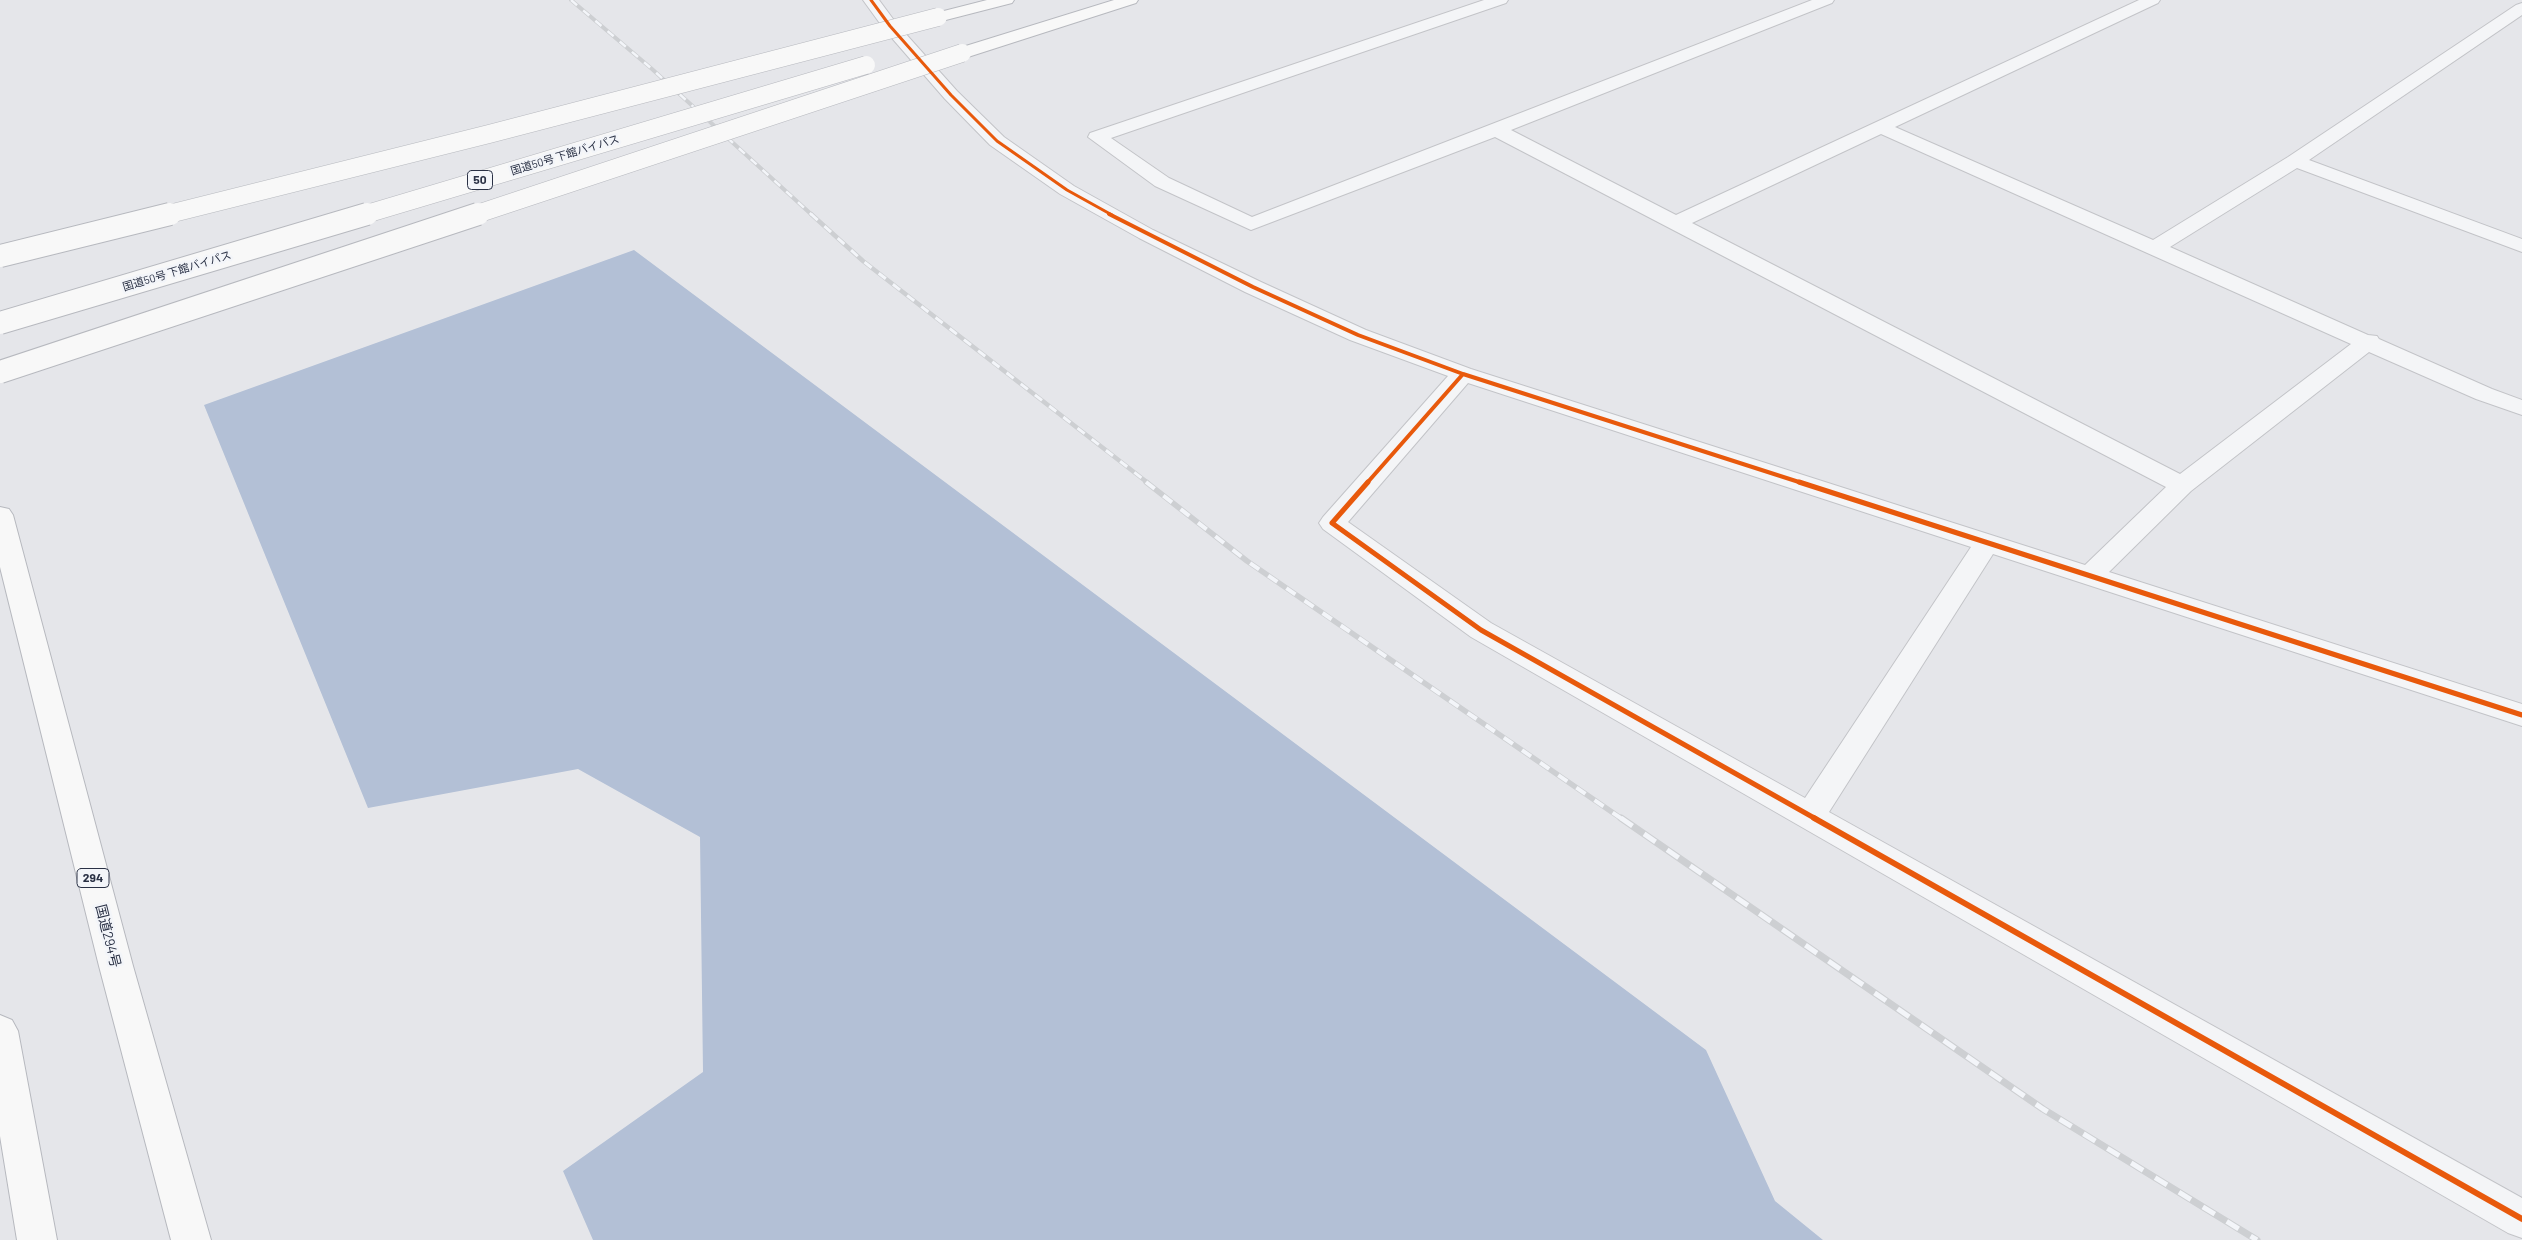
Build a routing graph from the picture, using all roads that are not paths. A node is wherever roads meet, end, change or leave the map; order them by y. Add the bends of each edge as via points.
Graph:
1 (871, 0) edge
2 (1006, 0) edge
3 (1078, 0) edge
4 (1098, 0) edge
5 (1130, 0) edge
6 (1500, 0) edge
7 (1826, 0) edge
8 (2152, 0) edge
9 (2522, 8) edge
10 (1015, 22) junction
11 (961, 45) junction
12 (1880, 126) junction
13 (1496, 130) junction
14 (2295, 161) junction
15 (1676, 223) junction
16 (2522, 246) edge
17 (2156, 247) junction
18 (0, 256) edge
19 (0, 323) edge
20 (2369, 341) junction
21 (0, 372) edge
22 (1463, 374) junction
23 (2522, 408) edge
24 (2182, 484) junction
25 (0, 515) edge
26 (1986, 544) junction
27 (2089, 577) junction
28 (2522, 715) edge
29 (1810, 816) junction
30 (0, 1032) edge
31 (2522, 1219) edge
32 (37, 1240) edge
33 (190, 1240) edge

1 - 22 street via 944,88 997,141 1066,190 1253,288 1358,335
2 - 18 highway, bridge
3 - 10 highway, 国道50号 下館バイパス / 50
4 - 10 highway, 国道50号 下館バイパス / 50
5 - 11 highway
6 - 13 street via 1097,137 1162,182 1251,224
7 - 13 street
8 - 12 street
9 - 14 street
10 - 11 highway, 国道50号 下館バイパス / 50
11 - 19 highway, 国道50号 下館バイパス / 50, bridge
11 - 21 highway, bridge
12 - 15 street
12 - 17 street
13 - 15 street
14 - 16 street
14 - 17 street
15 - 24 street
17 - 20 street
20 - 23 street
20 - 24 street
22 - 26 street
22 - 29 street via 1332,523 1482,630
24 - 27 street
25 - 33 highway, 国道294号 / 294
26 - 27 street
26 - 29 street
27 - 28 street
29 - 31 street
30 - 32 highway

